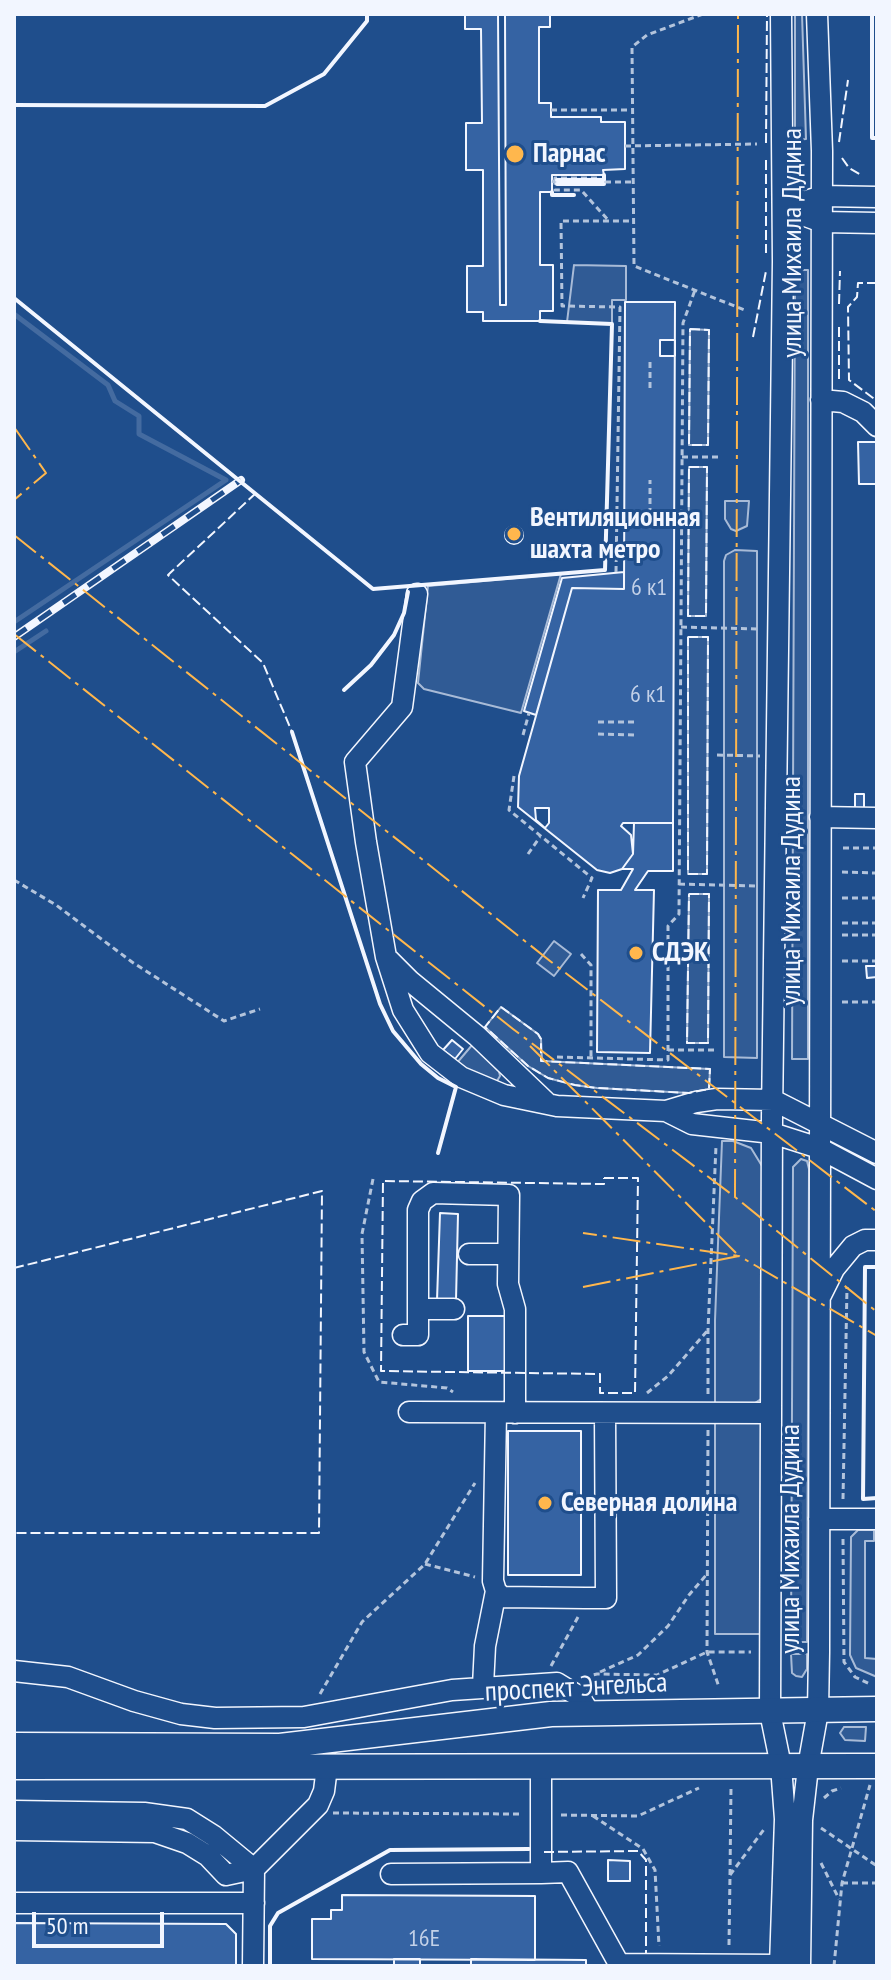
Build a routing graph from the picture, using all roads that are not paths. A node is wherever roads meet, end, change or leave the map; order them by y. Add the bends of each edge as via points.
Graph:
1 (781, 14) edge
2 (817, 14) edge
3 (822, 196) junction
4 (877, 197) edge
5 (784, 208) junction
6 (822, 222) junction
7 (877, 223) edge
8 (821, 400) junction
9 (877, 426) edge
10 (417, 594) dead end
11 (820, 817) junction
12 (876, 818) edge
13 (386, 957) junction
14 (773, 1100) junction
15 (547, 1103) junction
16 (666, 1111) junction
17 (818, 1122) junction
18 (772, 1133) junction
19 (819, 1148) junction
20 (877, 1153) edge
21 (877, 1179) edge
22 (877, 1240) edge
23 (469, 1254) dead end
24 (508, 1254) junction
25 (819, 1299) junction
26 (418, 1309) junction
27 (454, 1309) dead end
28 (403, 1335) dead end
29 (409, 1412) dead end
30 (498, 1413) junction
31 (613, 1413) junction
32 (771, 1413) junction
33 (819, 1519) junction
34 (877, 1519) edge
35 (495, 1586) junction
36 (14, 1671) edge
37 (483, 1686) junction
38 (877, 1709) edge
39 (818, 1711) junction
40 (770, 1712) junction
41 (590, 1714) junction
42 (14, 1745) edge
43 (279, 1756) junction
44 (541, 1765) junction
45 (781, 1766) junction
46 (14, 1767) edge
47 (327, 1767) junction
48 (808, 1767) junction
49 (872, 1778) edge
50 (14, 1811) edge
51 (14, 1830) edge
52 (254, 1869) junction
53 (541, 1873) junction
54 (391, 1874) dead end
55 (14, 1903) edge
56 (254, 1903) junction
57 (619, 1965) edge
58 (253, 1966) edge
59 (787, 1966) edge

1 - 5 street, улица Михаила Дудина
2 - 3 street, улица Михаила Дудина
3 - 4 street
3 - 5 street
3 - 6 street, улица Михаила Дудина
5 - 6 street
5 - 14 street, улица Михаила Дудина
6 - 7 street
6 - 8 street, улица Михаила Дудина
8 - 9 street via 843,402
8 - 11 street, улица Михаила Дудина
10 - 13 street via 402,707 355,762
11 - 12 street
11 - 17 street, улица Михаила Дудина
13 - 15 street
13 - 15 street via 403,1010 430,1053 475,1083
14 - 16 street via 717,1099
14 - 17 street
14 - 18 street, улица Михаила Дудина
15 - 16 street
16 - 18 street via 692,1124
17 - 19 street, улица Михаила Дудина
17 - 20 street
18 - 19 street
18 - 32 street, улица Михаила Дудина
19 - 21 street
19 - 25 street, улица Михаила Дудина
22 - 25 street via 853,1246
23 - 24 street
24 - 26 street via 509,1195 426,1196 418,1210
24 - 30 street via 515,1309
25 - 33 street, улица Михаила Дудина
26 - 27 street
26 - 28 street via 418,1335
29 - 30 street
30 - 31 street
30 - 35 street
31 - 32 street
31 - 35 street via 606,1598 502,1597
32 - 40 street, улица Михаила Дудина
33 - 34 street
33 - 39 street, улица Михаила Дудина
35 - 37 street
36 - 37 street via 68,1677 134,1701 215,1718 304,1717
37 - 41 street via 548,1683 580,1697
38 - 39 main road, проспект Энгельса
39 - 40 main road, проспект Энгельса
39 - 48 street, улица Михаила Дудина
40 - 41 main road, проспект Энгельса
40 - 45 street, улица Михаила Дудина
41 - 43 main road, проспект Энгельса via 551,1714
42 - 43 main road
43 - 46 main road
43 - 47 main road
44 - 45 main road
44 - 47 main road
44 - 53 street
45 - 48 main road
45 - 59 street, улица Михаила Дудина
47 - 52 street via 318,1805
48 - 49 main road
48 - 59 street, улица Михаила Дудина
50 - 52 street via 144,1813 187,1819
51 - 52 street via 155,1832 187,1843 226,1875
52 - 56 street
53 - 54 street
53 - 57 street via 568,1872
55 - 56 street
56 - 58 street
57 - 59 street

